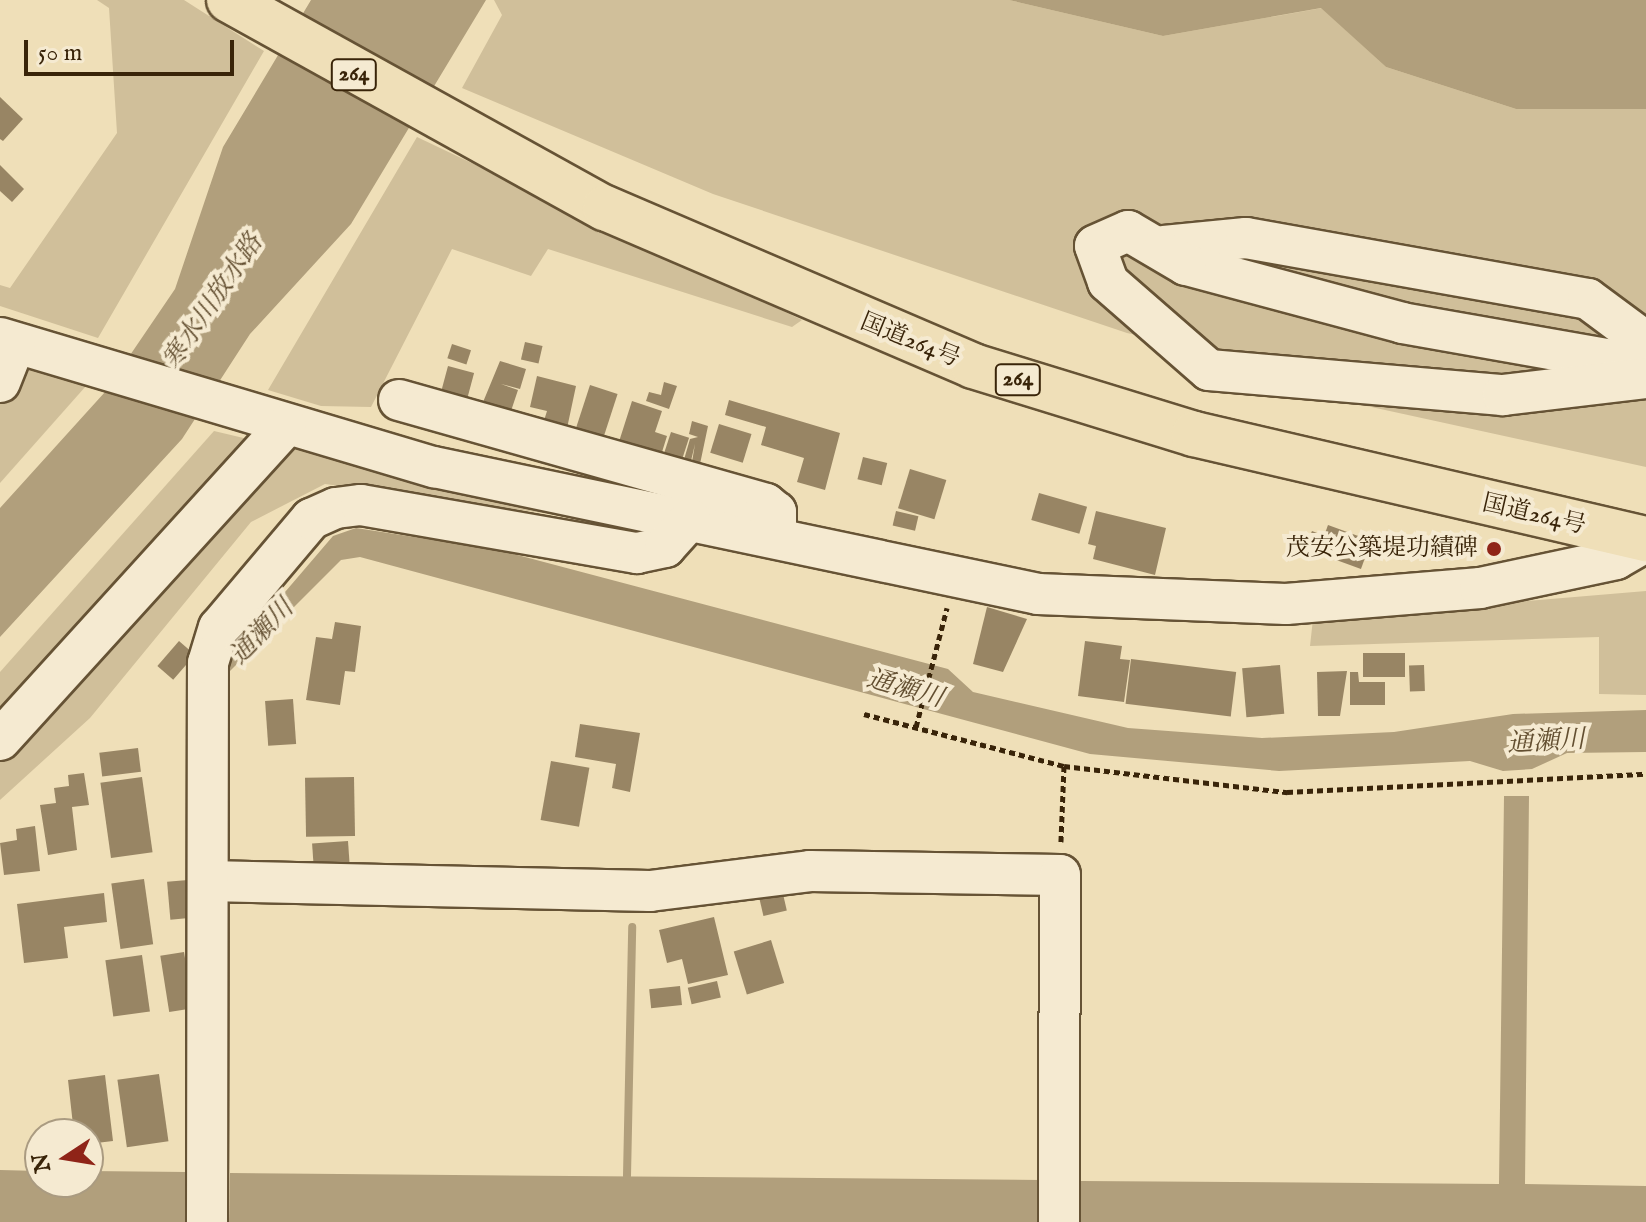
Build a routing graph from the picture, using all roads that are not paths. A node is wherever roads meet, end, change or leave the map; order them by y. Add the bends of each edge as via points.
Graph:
1 (229, 0) edge
2 (276, 17) edge
3 (1164, 246) junction
4 (1646, 342) edge
5 (18, 344) edge
6 (1646, 366) edge
7 (1646, 378) edge
8 (0, 382) edge
9 (399, 400) dead end
10 (278, 424) junction
11 (690, 519) junction
12 (776, 537) junction
13 (1646, 540) edge
14 (0, 740) edge
15 (208, 881) junction
16 (207, 1222) edge
17 (1059, 1222) edge

1 - 2 highway, 国道264号 / 264
2 - 13 highway, 国道264号 / 264 via 427,116 605,208 973,366 1194,434
3 - 4 street via 1246,238 1588,299
3 - 6 street via 1186,265 1403,323
3 - 7 street via 1128,231 1095,246 1108,282 1209,370 1503,395
5 - 8 street
5 - 10 street
9 - 12 street via 766,504 776,512
10 - 11 street via 434,467
10 - 14 street
11 - 12 street
11 - 15 street via 665,547 637,553 361,505 311,519 219,628 208,663
12 - 13 street via 1038,594 1286,604 1545,578 1616,559
15 - 16 street
15 - 17 street via 650,891 810,871 1060,875

